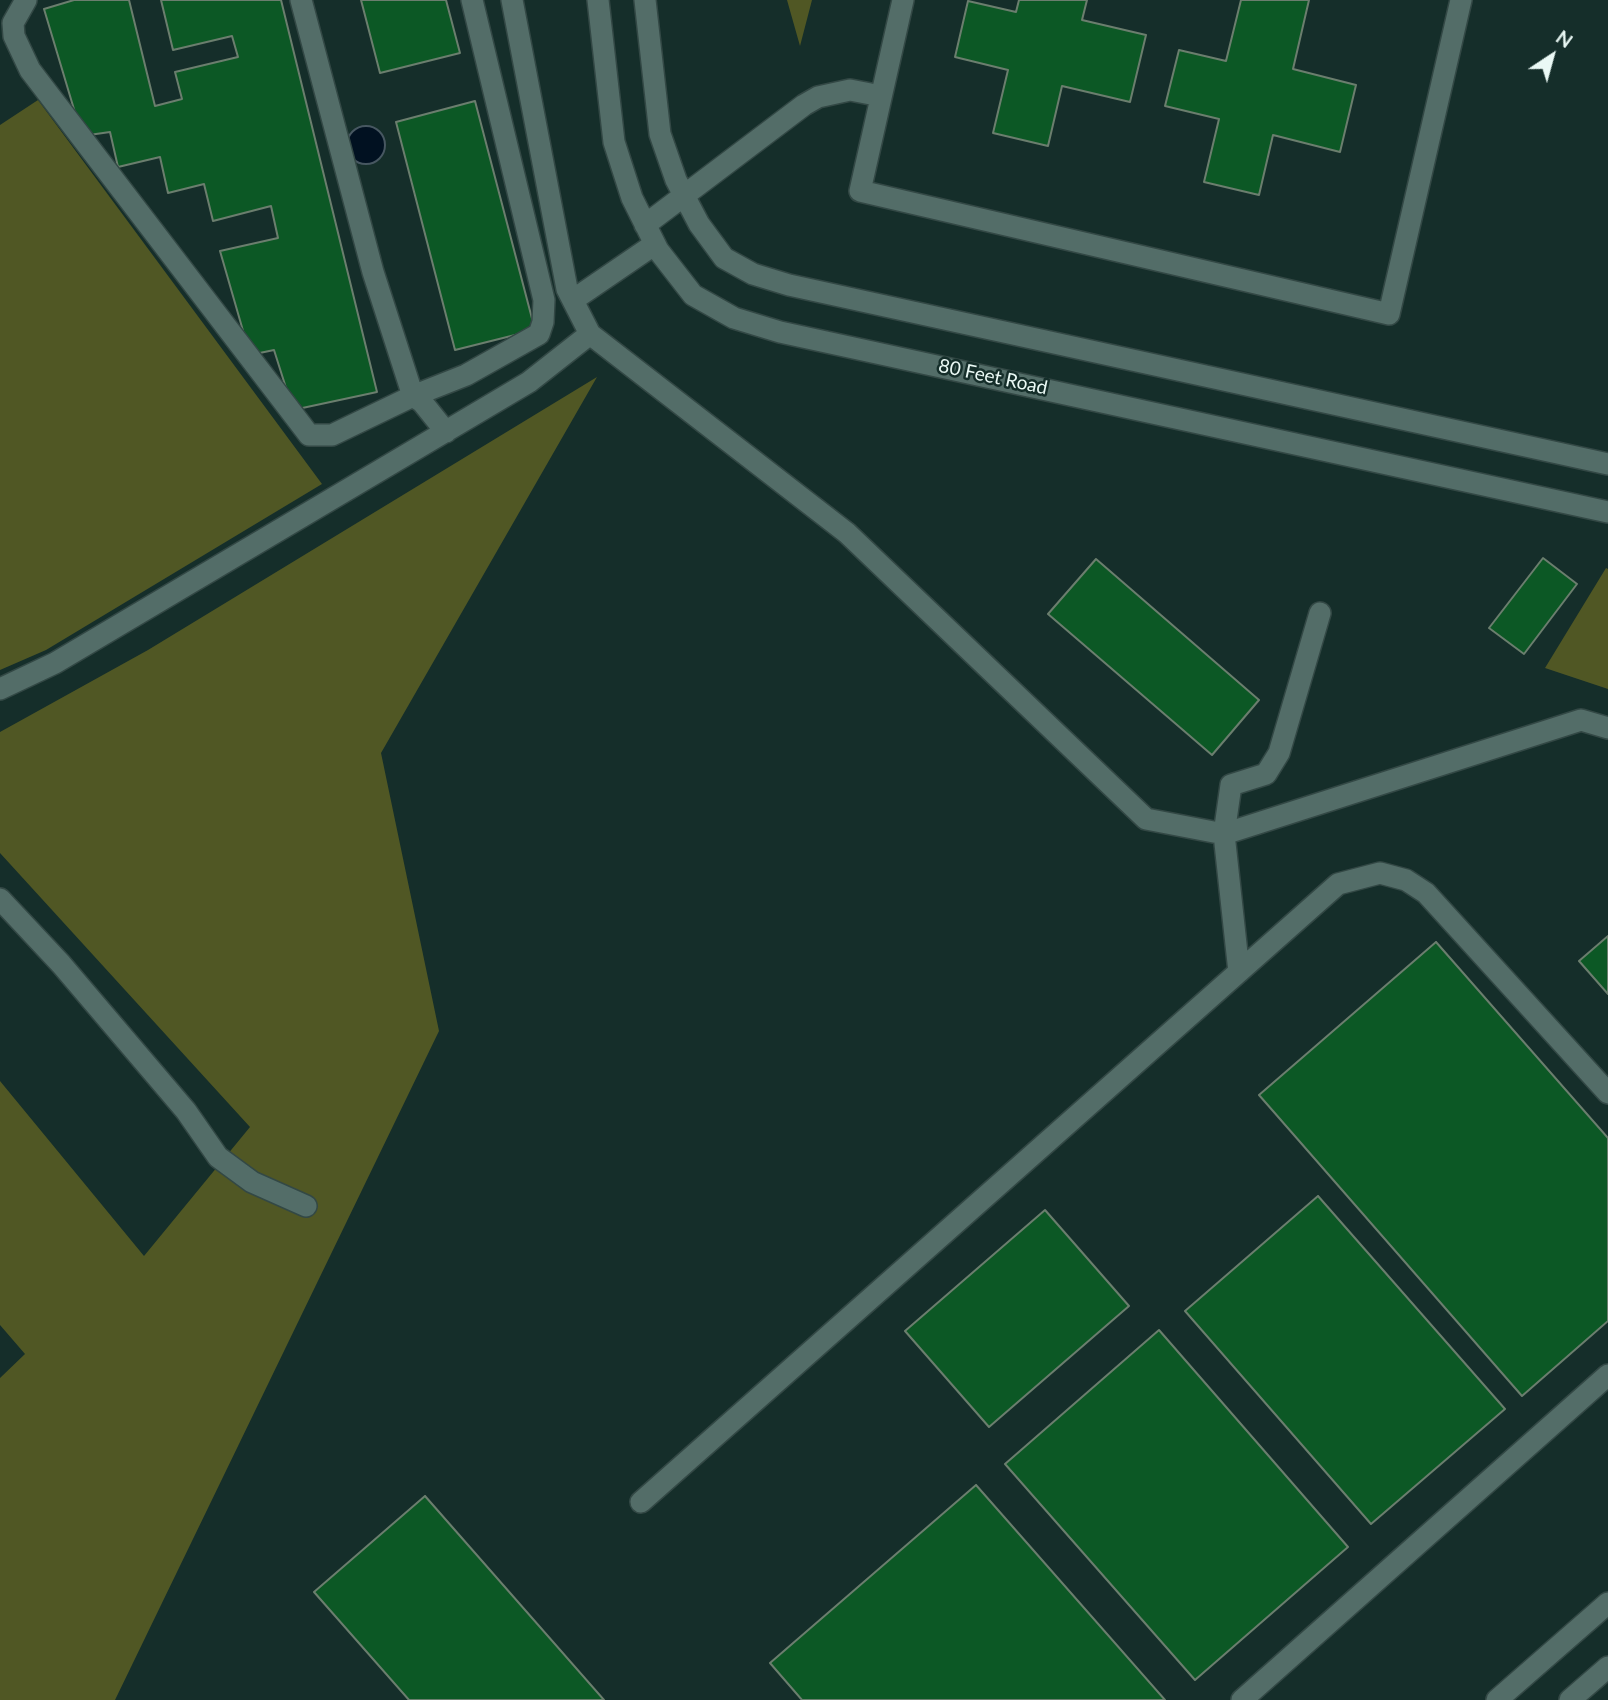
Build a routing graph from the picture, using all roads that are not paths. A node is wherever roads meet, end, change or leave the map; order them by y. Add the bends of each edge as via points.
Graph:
1 (26, 0) edge
2 (301, 0) edge
3 (472, 0) edge
4 (512, 0) edge
5 (598, 0) edge
6 (646, 0) edge
7 (903, 0) edge
8 (1461, 0) edge
9 (881, 96) junction
10 (683, 196) junction
11 (650, 234) junction
12 (573, 300) junction
13 (590, 334) junction
14 (413, 396) junction
15 (446, 432) junction
16 (1608, 464) edge
17 (1608, 512) edge
18 (1320, 613) dead end
19 (0, 689) edge
20 (1608, 729) edge
21 (1224, 834) junction
22 (0, 899) edge
23 (1239, 972) junction
24 (1608, 1093) edge
25 (306, 1206) dead end
26 (1608, 1375) edge
27 (640, 1502) dead end
28 (1608, 1603) edge
29 (1608, 1667) edge
30 (1242, 1700) edge
31 (1497, 1700) edge
32 (1570, 1700) edge

1 - 14 street via 13,23 30,70 309,435 332,435
2 - 14 street via 373,272
3 - 14 street via 544,300 542,322 539,334 524,343 466,375
4 - 12 street via 567,289
5 - 11 street, 80 Feet Road via 614,142 632,198
6 - 10 street via 660,134
7 - 9 street
8 - 9 street via 1389,314 860,191
9 - 10 street via 850,90 818,97
10 - 11 street
10 - 16 street via 724,258 771,280
11 - 12 street
11 - 17 street, 80 Feet Road via 693,295 756,326
12 - 13 street
13 - 15 street via 529,382
13 - 21 street via 847,533 1146,819
14 - 15 street
15 - 19 street via 55,663
18 - 21 street via 1279,753 1266,774 1231,785
20 - 21 street via 1581,720
21 - 23 street
22 - 25 street via 186,1111 218,1157 253,1182
23 - 24 street via 1338,884 1380,873 1406,880 1426,893
23 - 27 street
26 - 30 street
28 - 31 street
29 - 32 street

